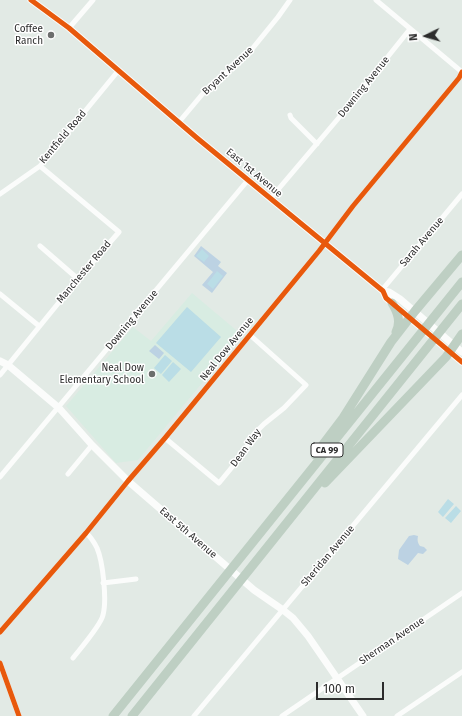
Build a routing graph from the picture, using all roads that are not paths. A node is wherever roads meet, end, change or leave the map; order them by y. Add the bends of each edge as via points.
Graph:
1 (31, 0) edge
2 (93, 0) edge
3 (290, 0) edge
4 (376, 0) edge
5 (69, 28) junction
6 (410, 29) junction
7 (118, 71) junction
8 (462, 72) edge
9 (290, 115) dead end
10 (179, 122) junction
11 (317, 144) junction
12 (40, 166) junction
13 (248, 180) junction
14 (0, 193) edge
15 (462, 194) edge
16 (270, 199) junction
17 (324, 243) junction
18 (40, 246) dead end
19 (462, 255) edge
20 (78, 279) junction
21 (462, 282) edge
22 (382, 290) junction
23 (0, 294) edge
24 (392, 304) junction
25 (462, 304) edge
26 (412, 315) junction
27 (39, 326) junction
28 (462, 334) edge
29 (250, 335) junction
30 (391, 342) junction
31 (451, 348) junction
32 (462, 352) edge
33 (0, 361) edge
34 (462, 362) edge
35 (8, 365) junction
36 (0, 375) edge
37 (462, 395) edge
38 (59, 408) junction
39 (165, 438) junction
40 (92, 446) junction
41 (68, 474) dead end
42 (0, 477) edge
43 (128, 481) junction
44 (289, 497) junction
45 (298, 508) junction
46 (86, 533) junction
47 (136, 579) dead end
48 (103, 583) junction
49 (462, 594) edge
50 (283, 610) junction
51 (0, 632) edge
52 (73, 658) dead end
53 (0, 663) edge
54 (462, 672) edge
55 (338, 678) junction
56 (19, 716) edge
57 (113, 716) edge
58 (132, 716) edge
59 (194, 716) edge
60 (282, 716) edge
61 (363, 716) edge
62 (397, 716) edge

1 - 5 street, East 1st Avenue
2 - 5 street
3 - 10 street, Bryant Avenue via 248,54 205,91
4 - 6 street
5 - 7 street, East 1st Avenue
6 - 8 street
6 - 11 street, Downing Avenue
7 - 10 street, East 1st Avenue
7 - 12 street, Kentfield Road
8 - 17 street, Neal Dow Avenue
9 - 11 street
10 - 13 street, East 1st Avenue
11 - 16 street, Downing Avenue
12 - 14 street, Kentfield Road
12 - 20 street, Manchester Road via 119,232
13 - 16 street, East 1st Avenue
13 - 38 street, Downing Avenue
15 - 22 street, Sarah Avenue
16 - 17 street, East 1st Avenue
17 - 22 street, East 1st Avenue
17 - 29 street, Neal Dow Avenue
18 - 20 street
19 - 26 highway
20 - 27 street, Manchester Road
21 - 44 highway, CA 99
22 - 24 street, East 1st Avenue
22 - 26 street, East 1st Avenue via 400,299
23 - 27 street
24 - 26 street, East 1st Avenue
24 - 30 highway via 398,314 399,323
25 - 45 highway, CA 99
26 - 30 highway
26 - 31 street, East 1st Avenue
27 - 35 street, Manchester Road
28 - 31 highway
29 - 39 street, Neal Dow Avenue
29 - 39 street, Dean Way via 306,385 254,434 242,456 219,483
30 - 44 highway via 347,412 292,487
31 - 32 street, East 1st Avenue
31 - 34 street, East 1st Avenue
31 - 45 highway via 446,357
33 - 35 street, East 5th Avenue
35 - 36 street, Manchester Road
35 - 38 street, East 5th Avenue
37 - 50 street, Sheridan Avenue
38 - 40 street, East 5th Avenue
38 - 42 street, Downing Avenue
39 - 43 street, Neal Dow Avenue
40 - 41 street
40 - 43 street, East 5th Avenue
43 - 46 street, Neal Dow Avenue
43 - 50 street, East 5th Avenue via 254,590
44 - 57 highway, CA 99
45 - 58 highway, CA 99
46 - 48 street via 99,552
46 - 51 street, Neal Dow Avenue
47 - 48 street
48 - 52 street via 103,616
49 - 55 street, Sherman Avenue
50 - 55 street, East 5th Avenue via 301,626
50 - 59 street, Sheridan Avenue
53 - 56 street
54 - 62 street
55 - 60 street, Sherman Avenue
55 - 61 street, East 5th Avenue

